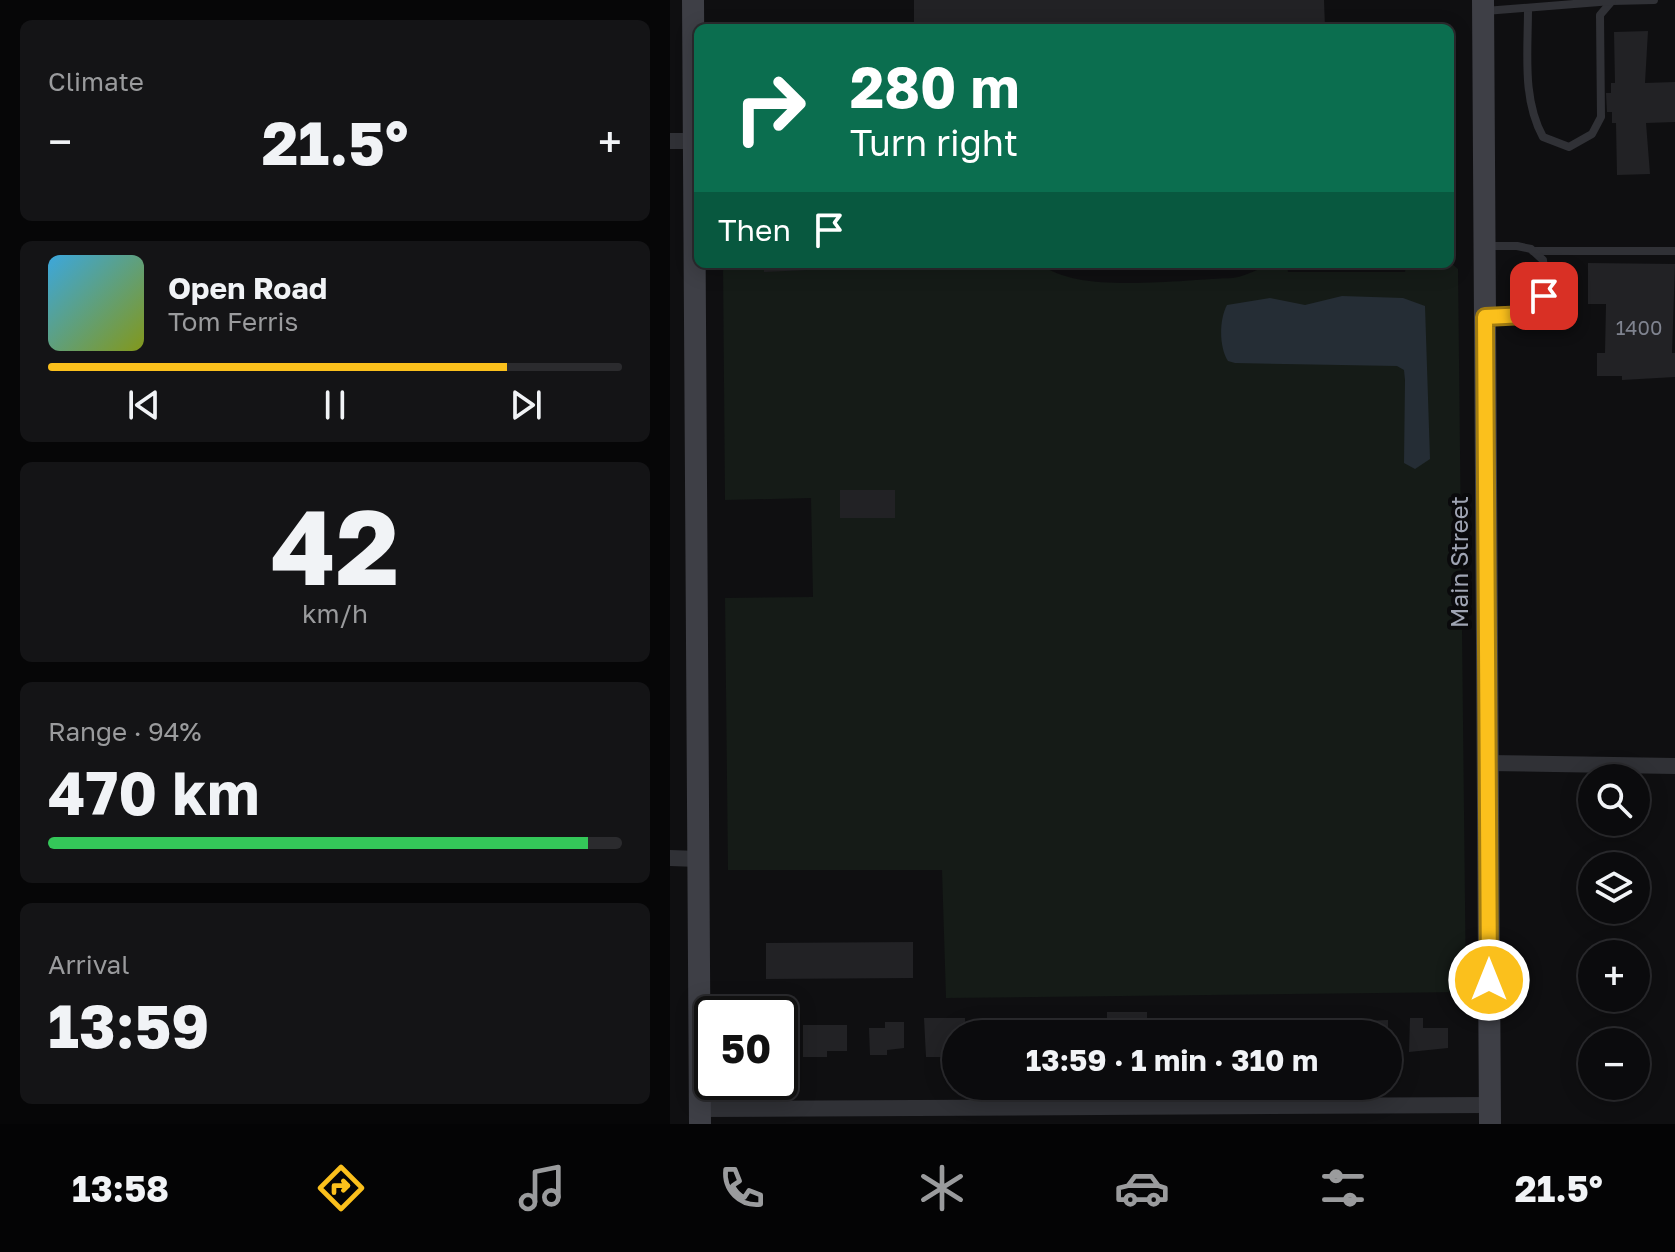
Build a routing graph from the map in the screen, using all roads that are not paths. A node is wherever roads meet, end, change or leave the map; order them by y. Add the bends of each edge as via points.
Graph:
1 (693, 0) edge
2 (1654, 0) edge
3 (1612, 1) edge
4 (1483, 5) edge
5 (1528, 9) junction
6 (694, 70) edge
7 (670, 141) edge
8 (694, 141) edge
9 (1485, 246) junction
10 (1533, 251) junction
11 (1675, 251) edge
12 (696, 268) edge
13 (1485, 317) junction
14 (1487, 763) junction
15 (1675, 766) edge
16 (670, 858) edge
17 (698, 859) junction
18 (1490, 1114) edge
19 (700, 1116) edge

1 - 6 main road
2 - 3 lane
3 - 5 lane
3 - 5 lane via 1600,15 1601,117 1592,134 1569,147 1543,137 1534,121
4 - 5 lane
4 - 9 main road, Main Street
7 - 8 street
9 - 10 lane
9 - 13 main road, Main Street
10 - 11 lane
10 - 13 lane via 1543,260 1545,276 1538,307 1526,315
12 - 17 main road
13 - 14 main road, Main Street
14 - 15 street
14 - 18 main road, Main Street
16 - 17 street
17 - 19 main road
18 - 19 street

